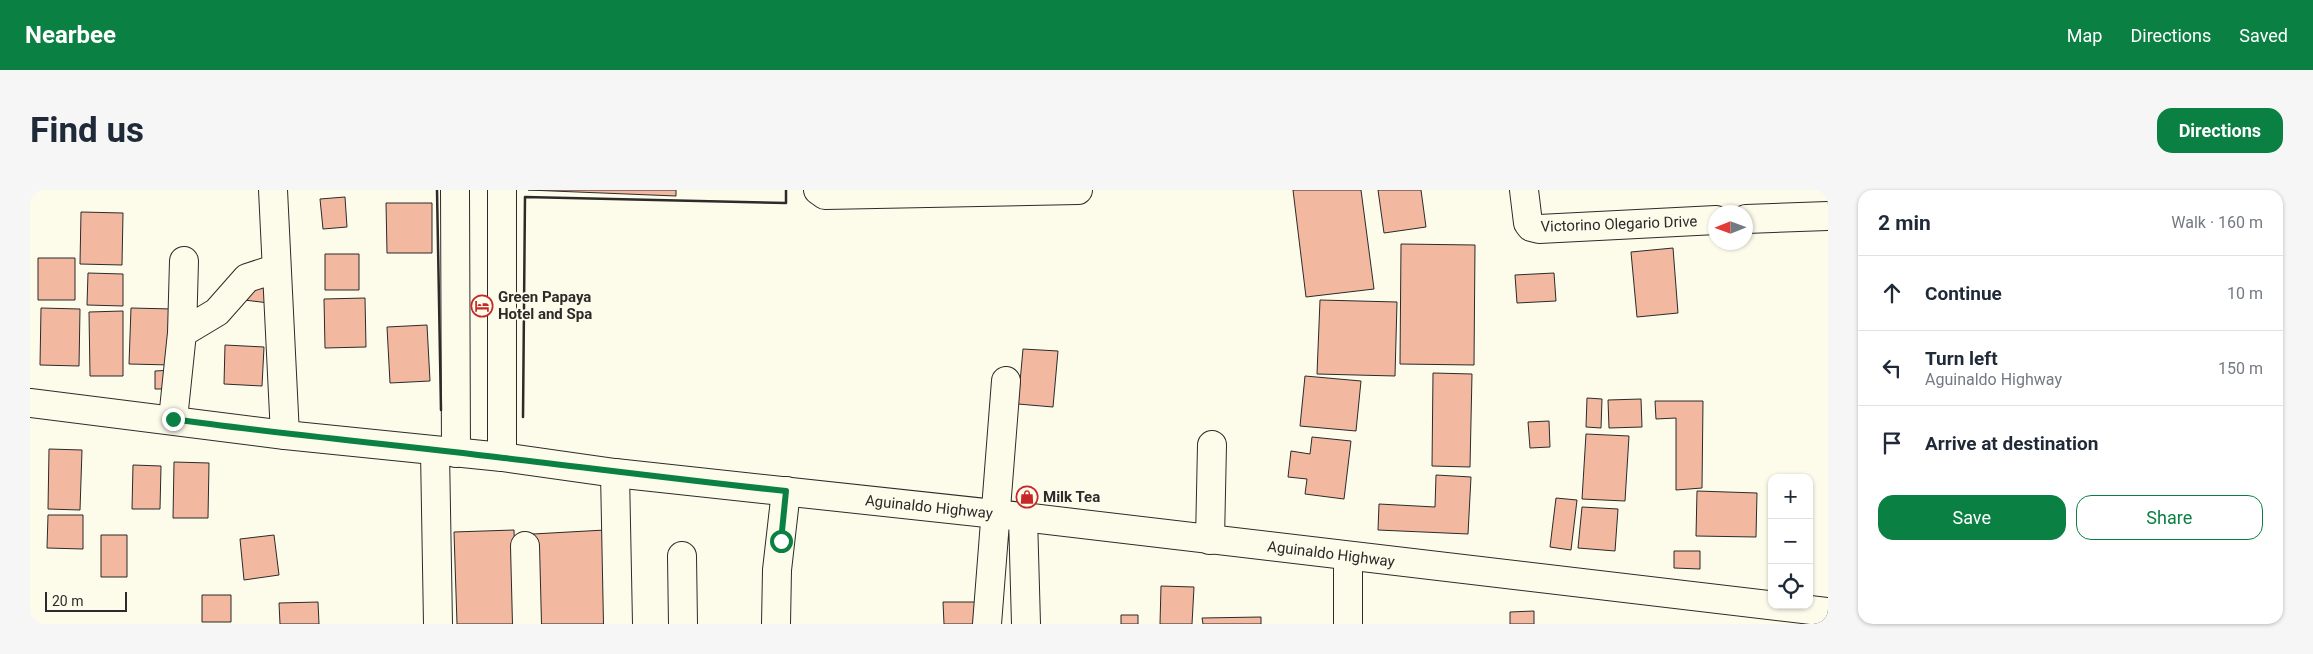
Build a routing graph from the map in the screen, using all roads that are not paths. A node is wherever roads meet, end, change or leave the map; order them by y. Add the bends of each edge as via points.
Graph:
1 (274, 190) edge
2 (455, 190) edge
3 (502, 190) edge
4 (818, 190) edge
5 (1078, 190) edge
6 (1524, 190) edge
7 (1828, 216) edge
8 (1753, 219) edge
9 (1708, 220) edge
10 (184, 261) dead end
11 (275, 269) junction
12 (182, 334) junction
13 (1006, 381) dead end
14 (30, 403) edge
15 (173, 419) junction
16 (285, 435) junction
17 (1212, 446) dead end
18 (446, 452) junction
19 (502, 458) junction
20 (615, 473) junction
21 (786, 491) junction
22 (1010, 516) junction
23 (1210, 540) junction
24 (525, 546) dead end
25 (682, 556) dead end
26 (1348, 556) junction
27 (1828, 612) edge
28 (438, 624) edge
29 (527, 624) edge
30 (618, 624) edge
31 (683, 624) edge
32 (776, 624) edge
33 (987, 624) edge
34 (1026, 624) edge
35 (1348, 624) edge

1 - 11 main road
2 - 18 main road
3 - 19 main road
4 - 5 main road via 825,195
6 - 9 main road, Victorino Olegario Drive via 1528,222 1539,230
7 - 8 main road
10 - 12 main road
11 - 12 main road via 247,278 217,312
11 - 16 main road
12 - 15 main road
13 - 22 main road
14 - 15 main road, Aguinaldo Highway
15 - 16 main road, Aguinaldo Highway
16 - 18 main road, Aguinaldo Highway
17 - 23 main road
18 - 19 main road, Aguinaldo Highway
18 - 28 main road
19 - 20 main road, Aguinaldo Highway
20 - 21 main road, Aguinaldo Highway
20 - 30 main road
21 - 22 main road, Aguinaldo Highway
21 - 32 main road via 777,570
22 - 23 main road, Aguinaldo Highway
22 - 33 main road
22 - 34 main road
23 - 26 main road, Aguinaldo Highway
24 - 29 main road
25 - 31 main road
26 - 27 main road, Aguinaldo Highway
26 - 35 main road

